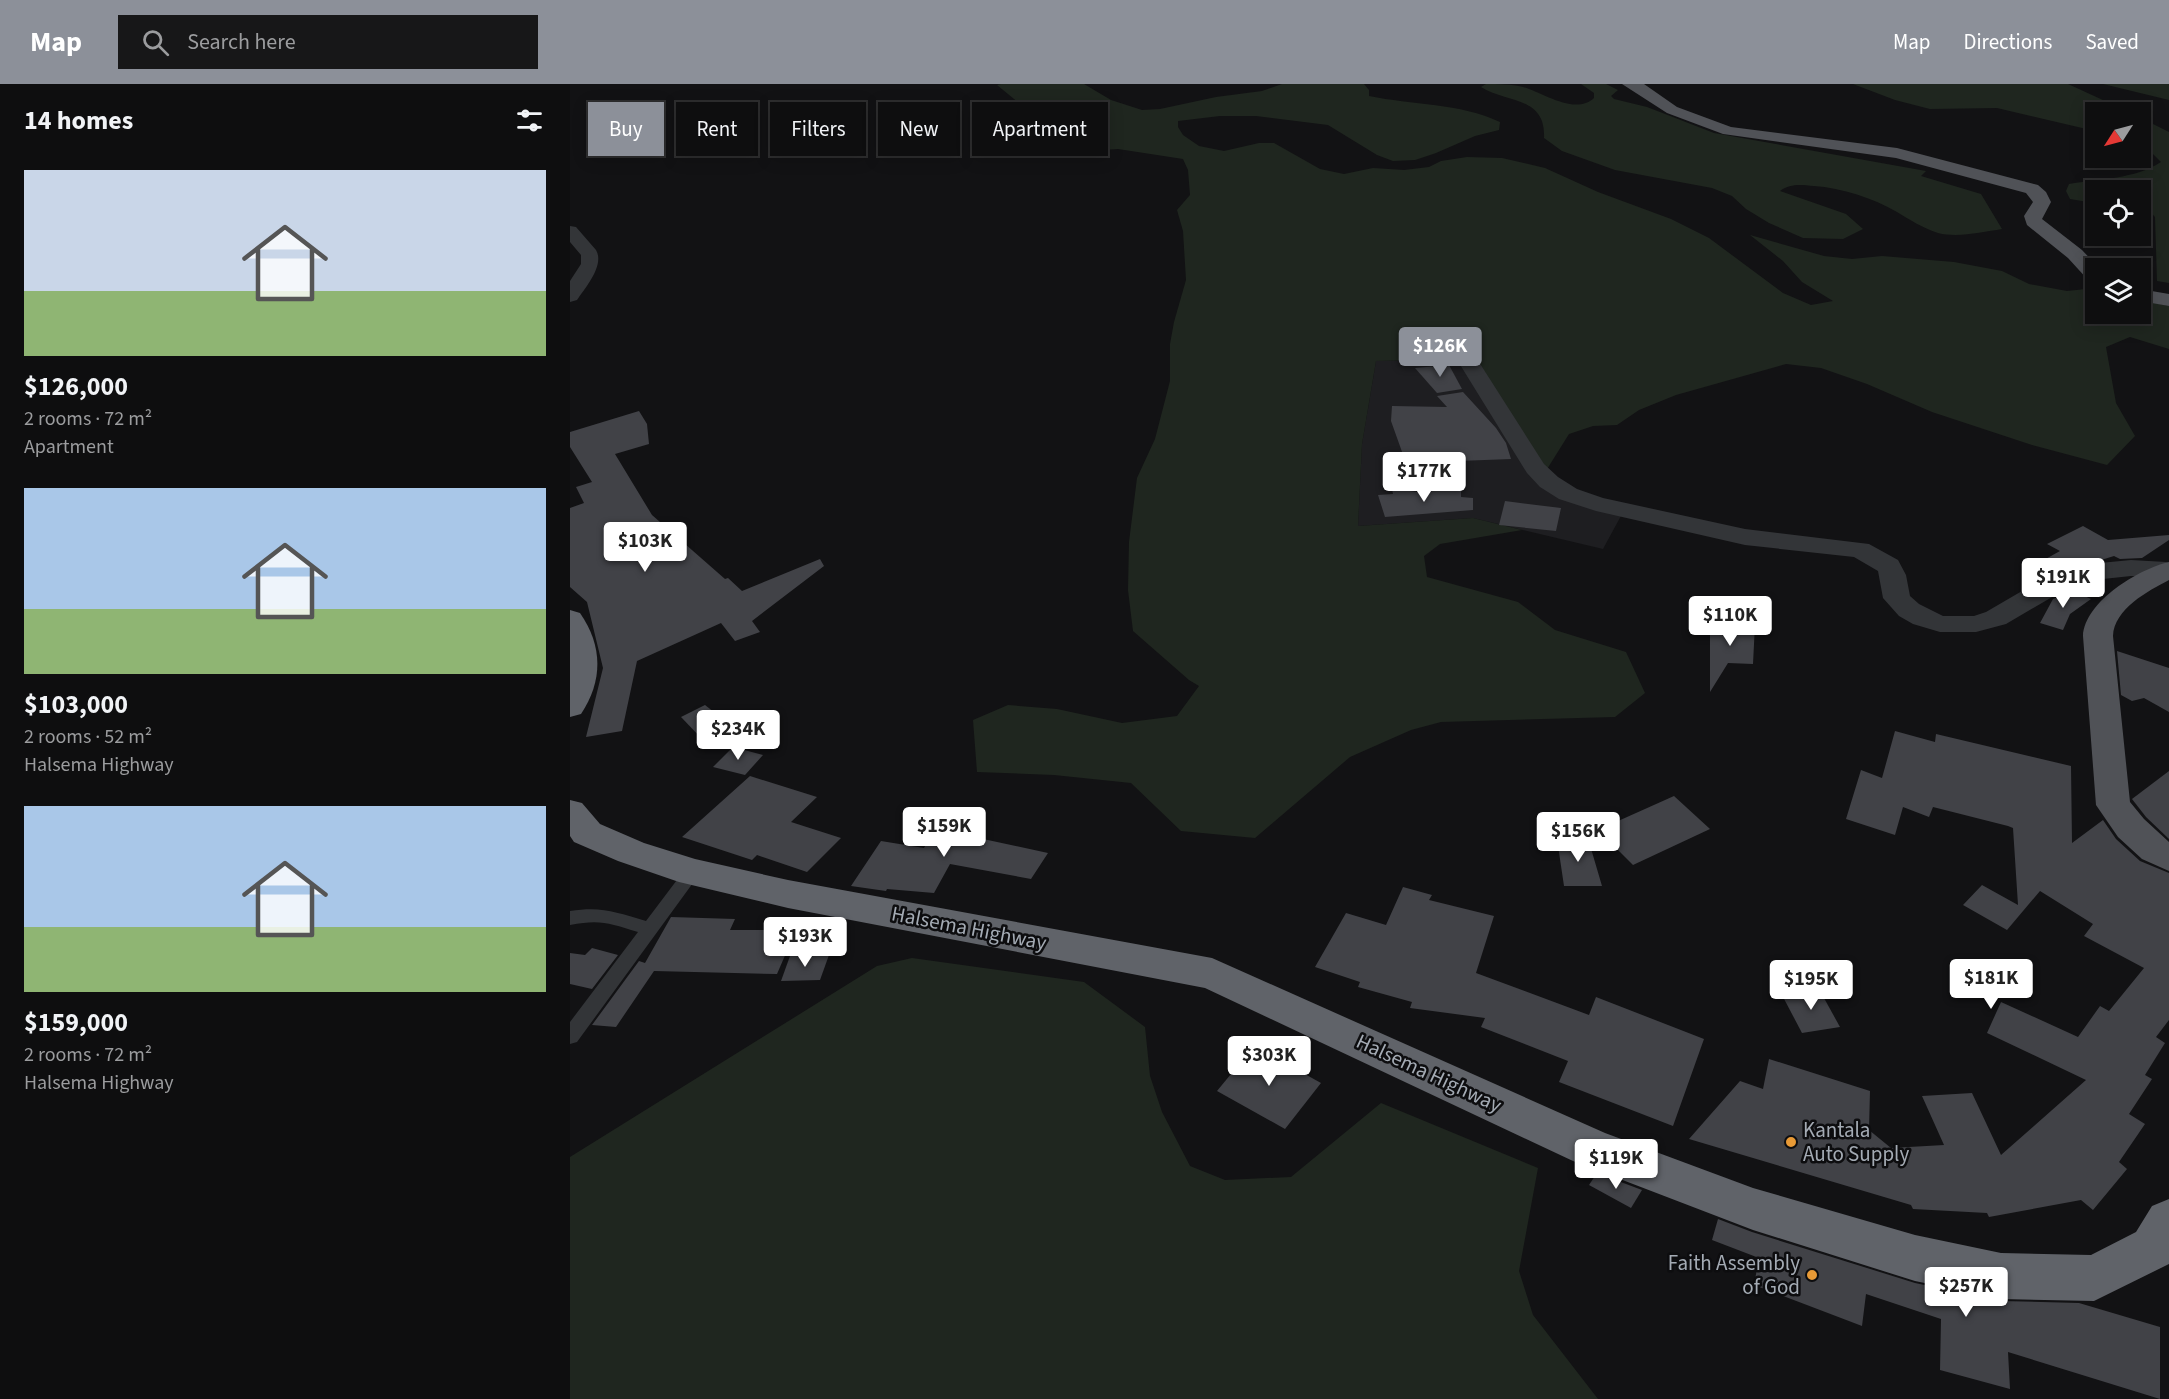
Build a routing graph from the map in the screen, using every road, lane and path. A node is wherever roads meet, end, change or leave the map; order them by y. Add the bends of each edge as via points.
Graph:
1 (1629, 84) edge
2 (570, 231) edge
3 (2085, 265) edge
4 (570, 296) edge
5 (2151, 297) edge
6 (2169, 300) edge
7 (1470, 363) dead end
8 (2167, 570) edge
9 (571, 622) edge
10 (570, 707) edge
11 (570, 812) edge
12 (2169, 858) edge
13 (692, 872) junction
14 (570, 918) edge
15 (649, 929) junction
16 (570, 1036) edge
17 (2164, 1245) edge

1 - 3 main road via 1672,110 1728,131 1886,151 2032,189 2042,202 2033,221
2 - 4 street via 590,254 590,264
5 - 6 main road
7 - 8 street via 1535,468 1568,494 1596,504 1745,537 1860,550 1889,566 1897,597 1909,610 1940,624 1976,624 1996,618 2049,587 2100,571
8 - 12 main road via 2107,610 2098,626 2098,645 2113,805 2131,828
9 - 10 highway via 580,644 583,676
11 - 13 highway, Halsema Highway via 587,833
13 - 15 lane
13 - 17 highway, Halsema Highway via 788,894 1212,974 1589,1147 1754,1209 1915,1258 2001,1276 2094,1278
14 - 15 lane via 604,915
15 - 16 lane

